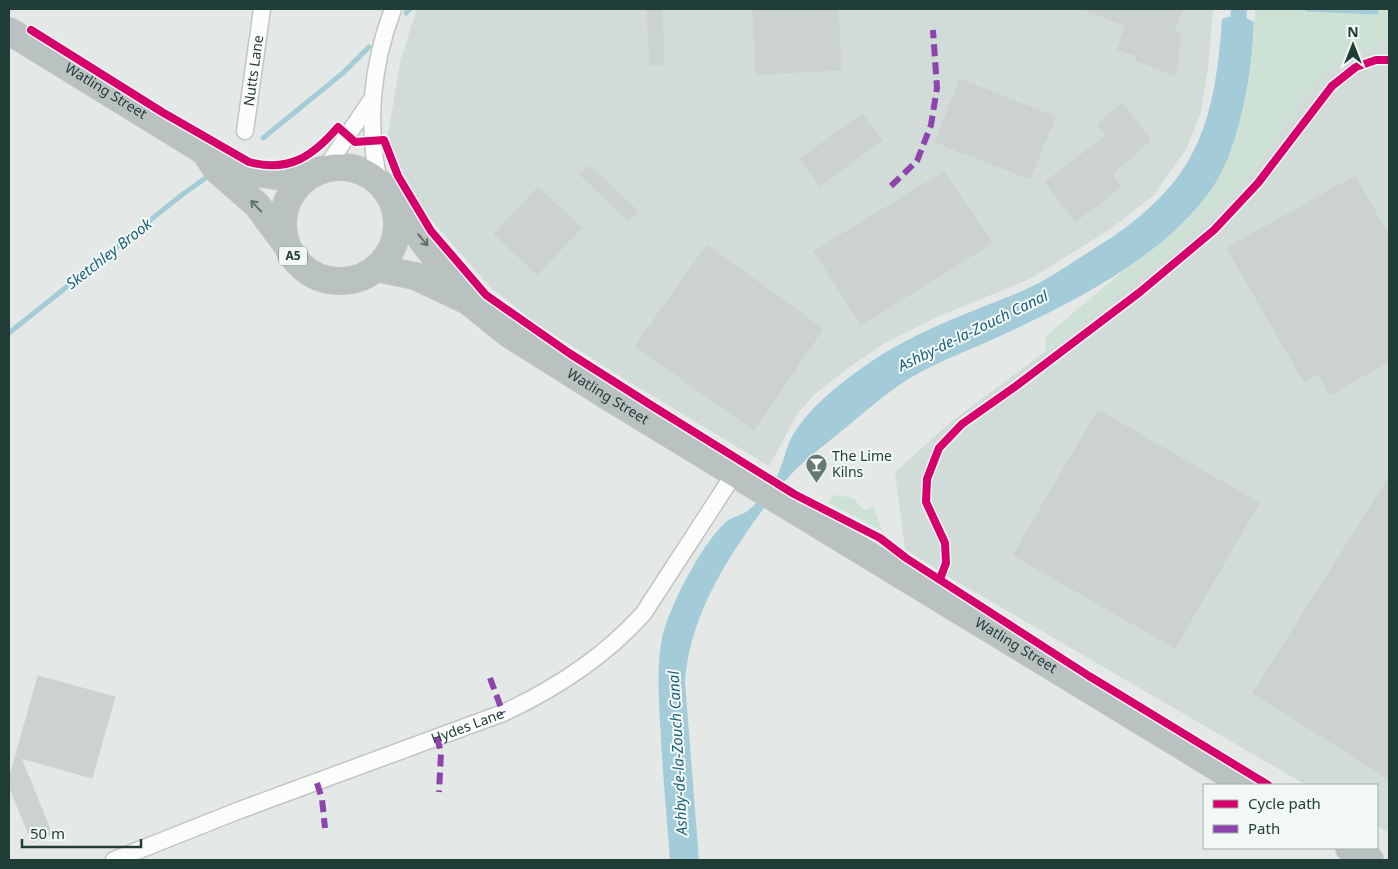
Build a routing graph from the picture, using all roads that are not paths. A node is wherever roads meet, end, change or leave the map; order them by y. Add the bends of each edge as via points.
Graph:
1 (262, 9) edge
2 (393, 9) edge
3 (9, 30) edge
4 (372, 98) junction
5 (245, 131) dead end
6 (204, 151) junction
7 (325, 168) junction
8 (302, 180) junction
9 (386, 192) junction
10 (286, 244) junction
11 (376, 268) junction
12 (468, 301) junction
13 (743, 479) junction
14 (1244, 784) edge
15 (1351, 849) edge
16 (114, 860) edge
17 (1370, 860) edge

1 - 5 street, Nutts Lane
2 - 4 street via 381,45
3 - 6 highway, Watling Street / A5
4 - 7 street
4 - 9 street via 372,142
6 - 8 highway, Watling Street / A5 via 251,172
10 -> 6 highway, Watling Street / A5 via 257,205 217,170
7 - 8 highway, A5
7 - 9 highway, A5 via 344,167 363,172
8 - 10 highway, A5 via 284,210
9 - 11 highway, A5 via 397,220 395,238 388,255
9 -> 12 highway, Watling Street / A5
10 - 11 highway, A5 via 301,266 328,280 345,281 361,277
11 - 12 highway, Watling Street / A5 via 415,276
12 - 13 highway, Watling Street / A5 via 518,339
13 - 14 highway, Watling Street / A5
13 - 16 street, Hydes Lane via 630,629 584,667 537,697
15 - 17 highway

